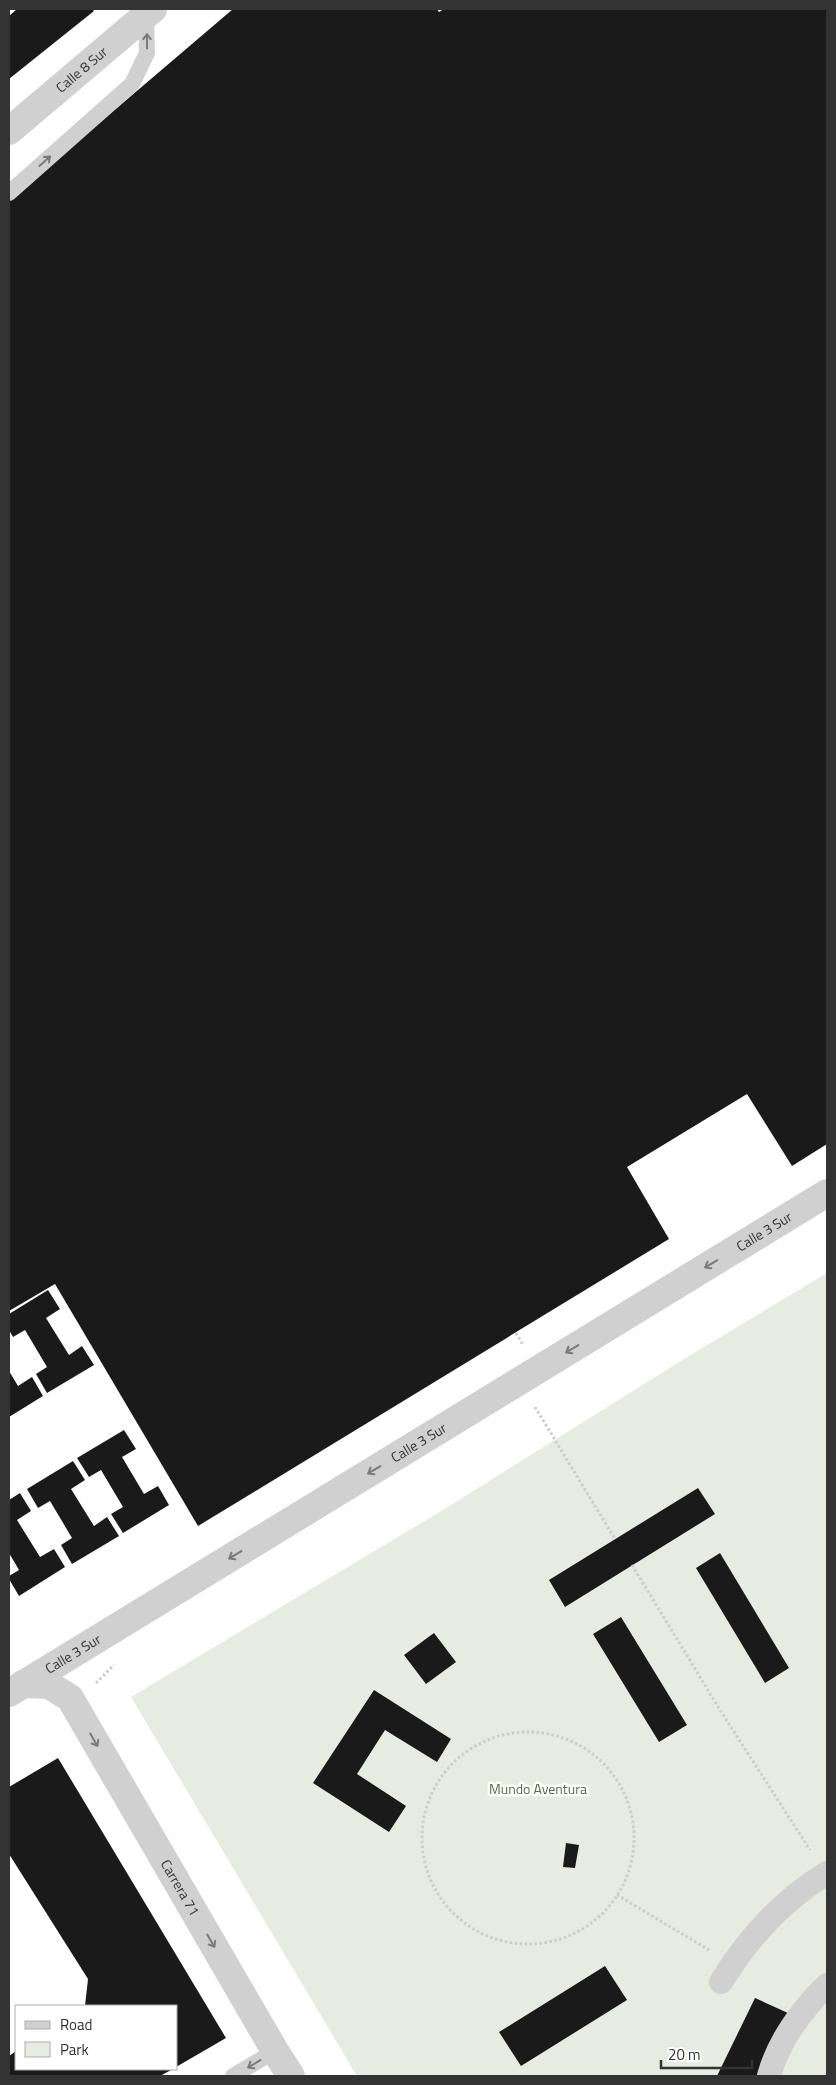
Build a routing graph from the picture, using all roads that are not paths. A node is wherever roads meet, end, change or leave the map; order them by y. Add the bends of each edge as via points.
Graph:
1 (150, 12) edge
2 (9, 131) edge
3 (9, 193) edge
4 (827, 1193) edge
5 (86, 1646) junction
6 (16, 1689) edge
7 (82, 1694) junction
8 (827, 1875) edge
9 (726, 1973) road end
10 (827, 1985) edge
11 (282, 2068) edge
12 (233, 2076) edge
13 (769, 2076) edge

1 - 2 street, Calle 8 Sur
3 -> 1 lane via 132,84 147,53
4 -> 5 street, Calle 3 Sur
5 - 6 street, Calle 3 Sur
5 - 7 street via 72,1675
6 - 7 street, Carrera 71 via 49,1685
7 -> 11 street, Carrera 71
8 - 9 street via 803,1889 777,1912 753,1936
10 - 13 street via 799,2016
11 -> 12 lane

